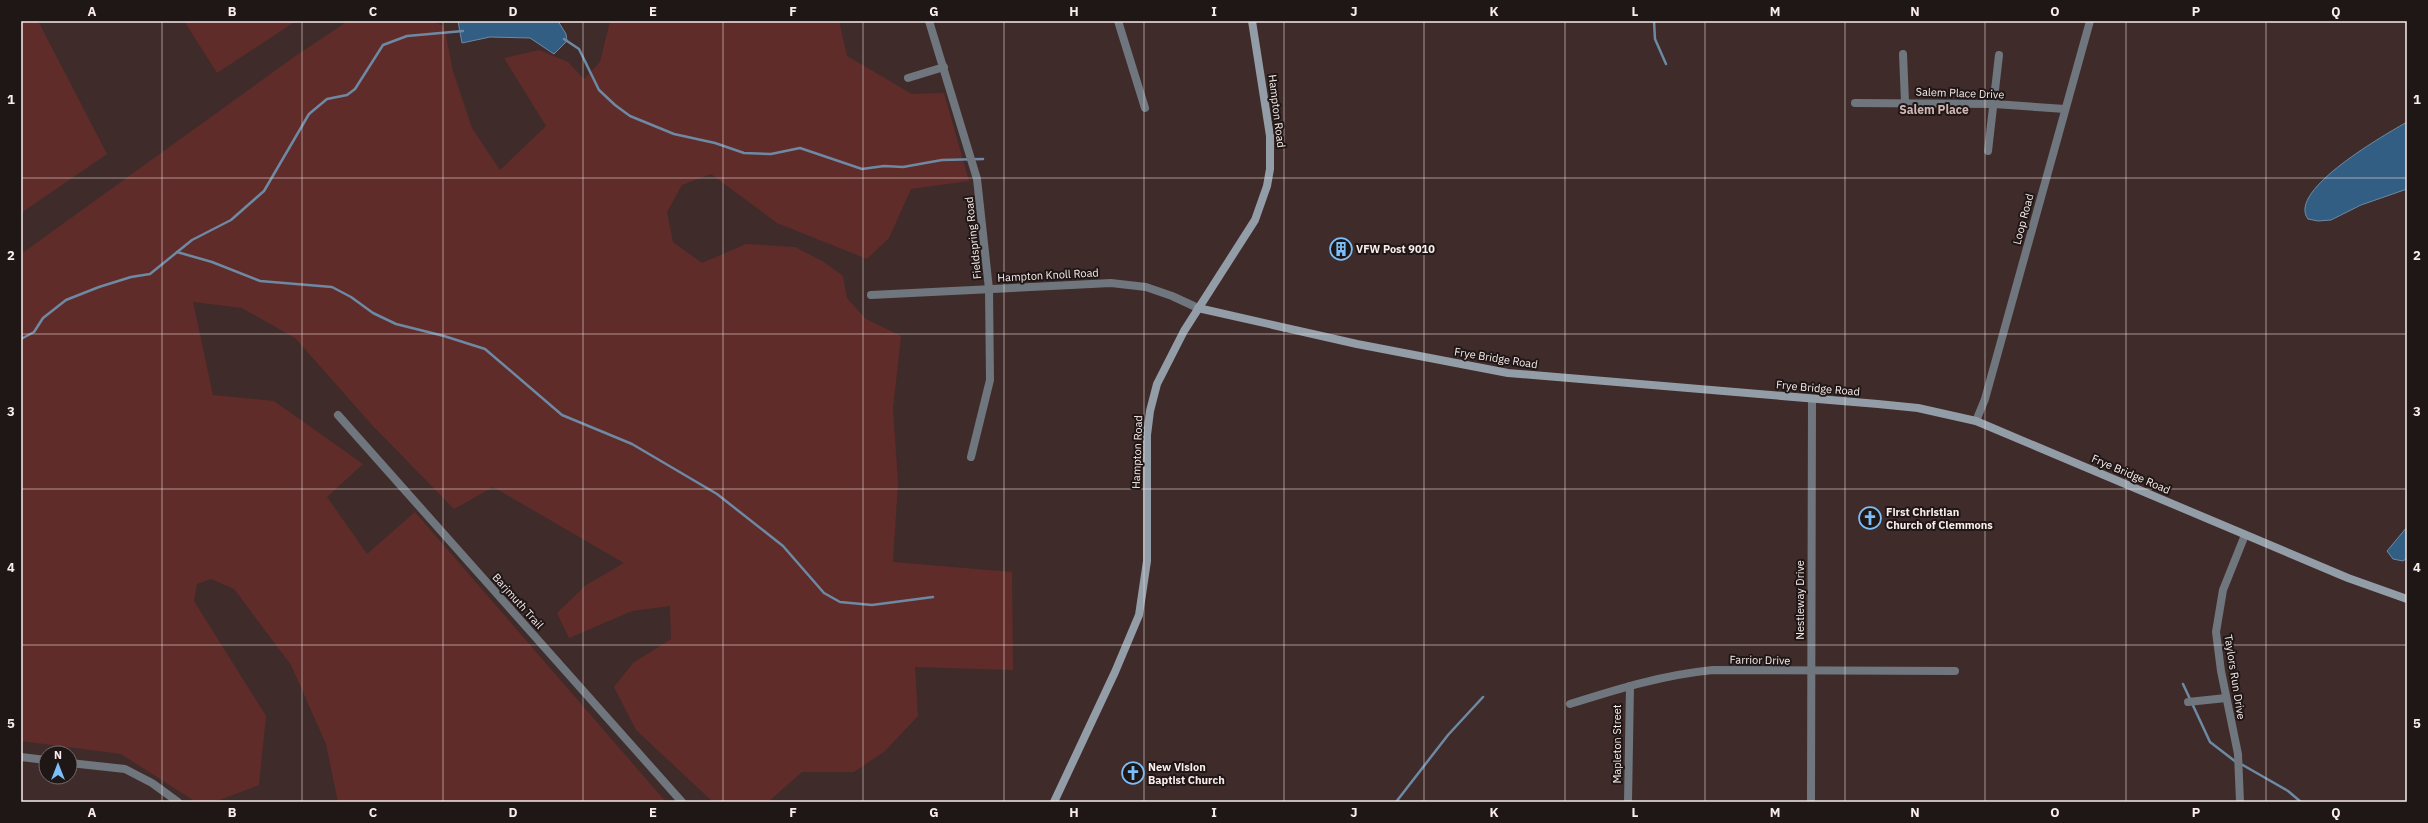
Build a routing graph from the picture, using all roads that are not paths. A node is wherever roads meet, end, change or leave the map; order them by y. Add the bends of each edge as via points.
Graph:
1 (929, 21) edge
2 (1118, 21) edge
3 (1252, 21) edge
4 (2090, 21) edge
5 (1903, 54) dead end
6 (1999, 55) dead end
7 (944, 67) junction
8 (908, 78) dead end
9 (1905, 102) junction
10 (1855, 103) dead end
11 (1994, 104) junction
12 (1145, 108) dead end
13 (2065, 109) junction
14 (1988, 151) dead end
15 (989, 288) junction
16 (871, 295) dead end
17 (1198, 308) junction
18 (1812, 399) junction
19 (338, 415) dead end
20 (1976, 422) junction
21 (971, 457) dead end
22 (2245, 535) junction
23 (2407, 599) edge
24 (1955, 670) dead end
25 (1811, 671) junction
26 (1630, 686) junction
27 (2226, 698) junction
28 (2188, 702) dead end
29 (1570, 704) dead end
30 (21, 757) edge
31 (38, 759) edge
32 (78, 764) edge
33 (178, 802) edge
34 (682, 802) edge
35 (1054, 802) edge
36 (1628, 802) edge
37 (1811, 802) edge
38 (2240, 802) edge

1 - 7 street, Fieldspring Road
2 - 12 street
3 - 17 street, Hampton Road via 1269,120 1271,154 1267,186 1255,220
4 - 13 street, Loop Road
5 - 9 street
6 - 11 street
7 - 8 street
7 - 15 street, Fieldspring Road via 977,179
9 - 10 street, Salem Place Drive
9 - 11 street, Salem Place Drive
11 - 13 street, Salem Place Drive
11 - 14 street
13 - 20 street, Loop Road via 1985,399
15 - 16 street, Hampton Knoll Road
15 - 17 street, Hampton Knoll Road via 1111,283 1146,287
15 - 21 street, Fieldspring Road via 990,380
17 - 18 street, Frye Bridge Road via 1508,373
17 - 35 street, Hampton Road via 1168,360 1157,384 1150,411 1147,434 1147,561 1139,615 1116,672
18 - 20 street, Frye Bridge Road via 1918,408
18 - 25 street, Nestleway Drive
19 - 34 street, Barjmuth Trail
20 - 22 street, Frye Bridge Road
22 - 23 street, Frye Bridge Road via 2348,578
22 - 27 street, Taylors Run Drive via 2223,590 2217,619 2217,650
24 - 25 street, Farrior Drive
25 - 26 street, Farrior Drive via 1713,670 1659,677
25 - 37 street, Nestleway Drive
26 - 29 street, Farrior Drive
26 - 36 street, Mapleton Street
27 - 28 street
27 - 38 street, Taylors Run Drive via 2238,754
30 - 31 street
32 - 33 street via 125,769 152,783

